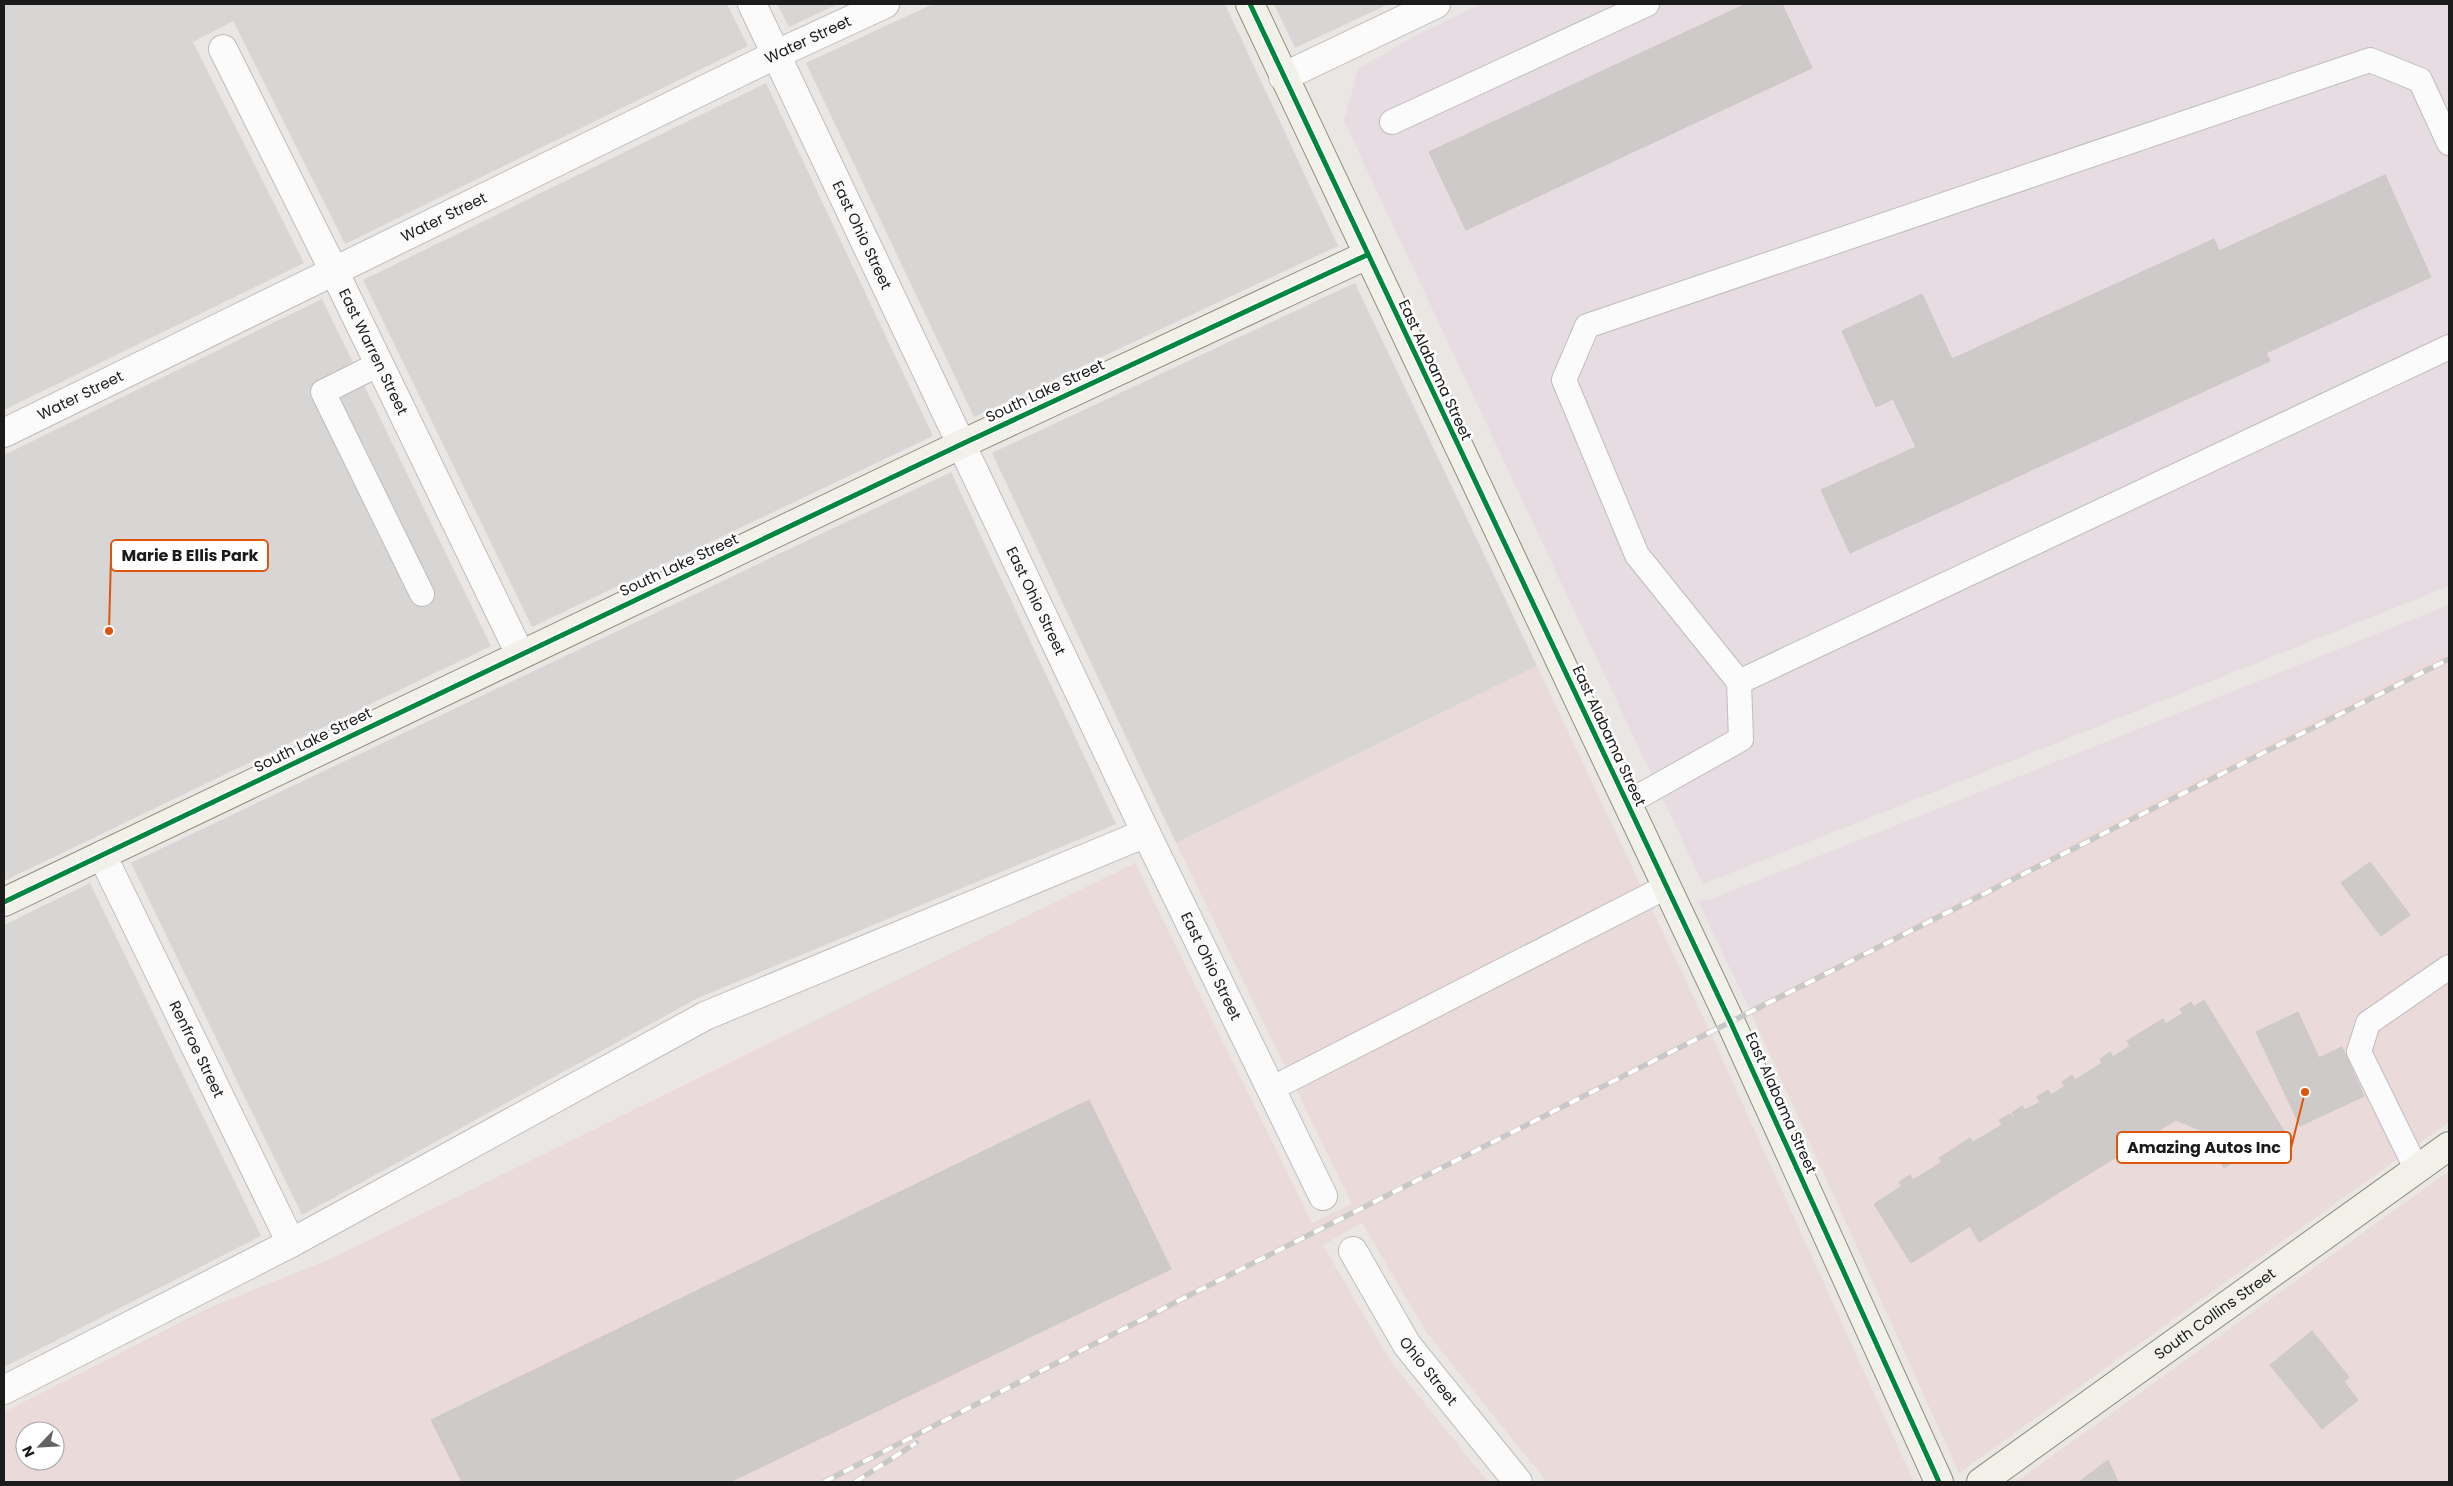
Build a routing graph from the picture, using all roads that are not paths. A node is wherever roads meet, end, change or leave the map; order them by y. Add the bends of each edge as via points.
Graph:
1 (752, 4) edge
2 (885, 4) edge
3 (1250, 4) edge
4 (1436, 4) edge
5 (1647, 4) edge
6 (222, 49) dead end
7 (777, 54) junction
8 (1283, 77) junction
9 (1392, 122) dead end
10 (2449, 143) edge
11 (1367, 255) junction
12 (334, 271) junction
13 (2449, 348) edge
14 (379, 364) junction
15 (4, 433) edge
16 (962, 444) junction
17 (422, 594) dead end
18 (520, 654) junction
19 (1738, 682) junction
20 (1627, 803) junction
21 (1146, 833) junction
22 (102, 855) junction
23 (1666, 887) junction
24 (4, 902) edge
25 (2449, 967) edge
26 (1271, 1088) junction
27 (2449, 1146) edge
28 (2417, 1170) junction
29 (1323, 1196) dead end
30 (291, 1243) junction
31 (1353, 1251) dead end
32 (4, 1390) edge
33 (1518, 1482) edge
34 (1939, 1482) edge
35 (1981, 1482) edge

1 - 7 street, East Ohio Street
2 - 7 street, Water Street
3 - 8 street, East Alabama Street
4 - 8 street
5 - 9 lane
6 - 12 street, East Warren Street
7 - 12 street, Water Street
7 - 16 street, East Ohio Street
8 - 11 street, East Alabama Street
10 - 19 lane via 2420,80 2370,60 1587,326 1564,380 1637,555
11 - 16 street, South Lake Street
11 - 20 street, East Alabama Street
12 - 14 street, East Warren Street
12 - 15 street, Water Street
13 - 19 lane
14 - 17 lane via 323,392
14 - 18 street, East Warren Street
16 - 18 street, South Lake Street
16 - 21 street, East Ohio Street
18 - 22 street, South Lake Street
19 - 20 lane via 1741,739
20 - 23 street, East Alabama Street
21 - 26 street, East Ohio Street
21 - 30 street via 705,1016
22 - 24 street, South Lake Street
22 - 30 street, Renfroe Street
23 - 26 lane
23 - 34 street, East Alabama Street
25 - 28 lane via 2368,1022 2359,1052
26 - 29 street, East Ohio Street
27 - 28 street, South Collins Street
28 - 35 street, South Collins Street
30 - 32 street
31 - 33 street, Ohio Street via 1407,1345

